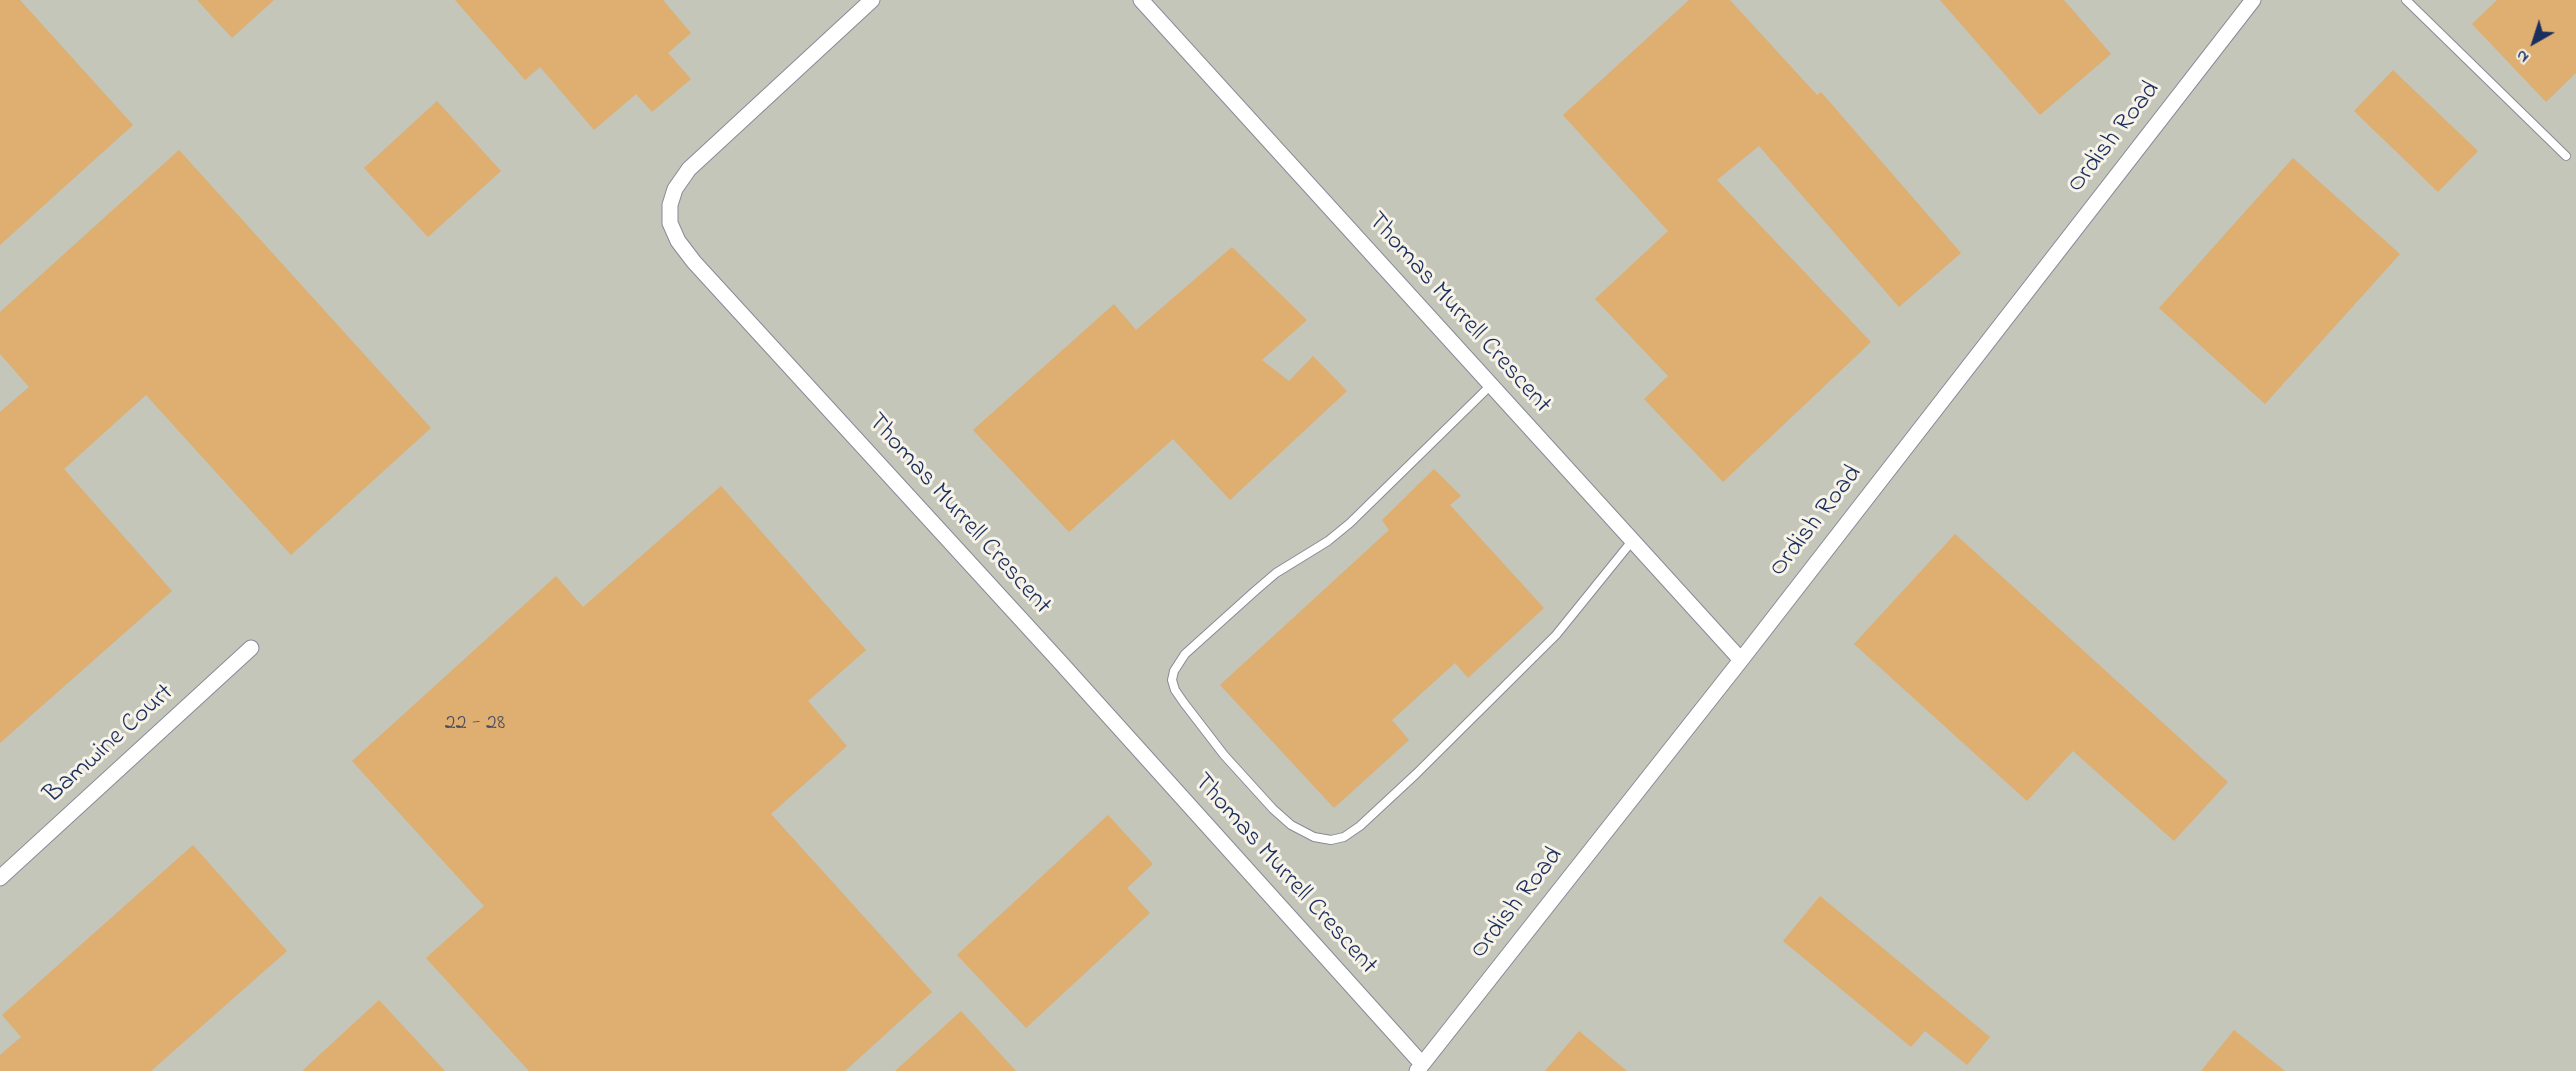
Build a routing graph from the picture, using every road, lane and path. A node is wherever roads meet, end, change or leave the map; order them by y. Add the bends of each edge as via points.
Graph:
1 (872, 0) edge
2 (1141, 0) edge
3 (2253, 0) edge
4 (2406, 0) edge
5 (2566, 156) dead end
6 (1490, 386) junction
7 (1632, 541) junction
8 (252, 648) dead end
9 (1741, 660) junction
10 (0, 878) edge
11 (1419, 1068) edge

1 - 11 street, Thomas Murrell Crescent via 688,169 670,205 670,223 678,241 1061,663
2 - 6 street, Thomas Murrell Crescent
3 - 9 street, Ordish Road
4 - 5 lane
6 - 7 street, Thomas Murrell Crescent
6 - 7 lane via 1350,523 1276,573 1178,663 1172,680 1175,690 1224,755 1273,809 1291,825 1331,840 1360,826 1556,634
7 - 9 street, Thomas Murrell Crescent
8 - 10 street, Bamwine Court
9 - 11 street, Ordish Road

